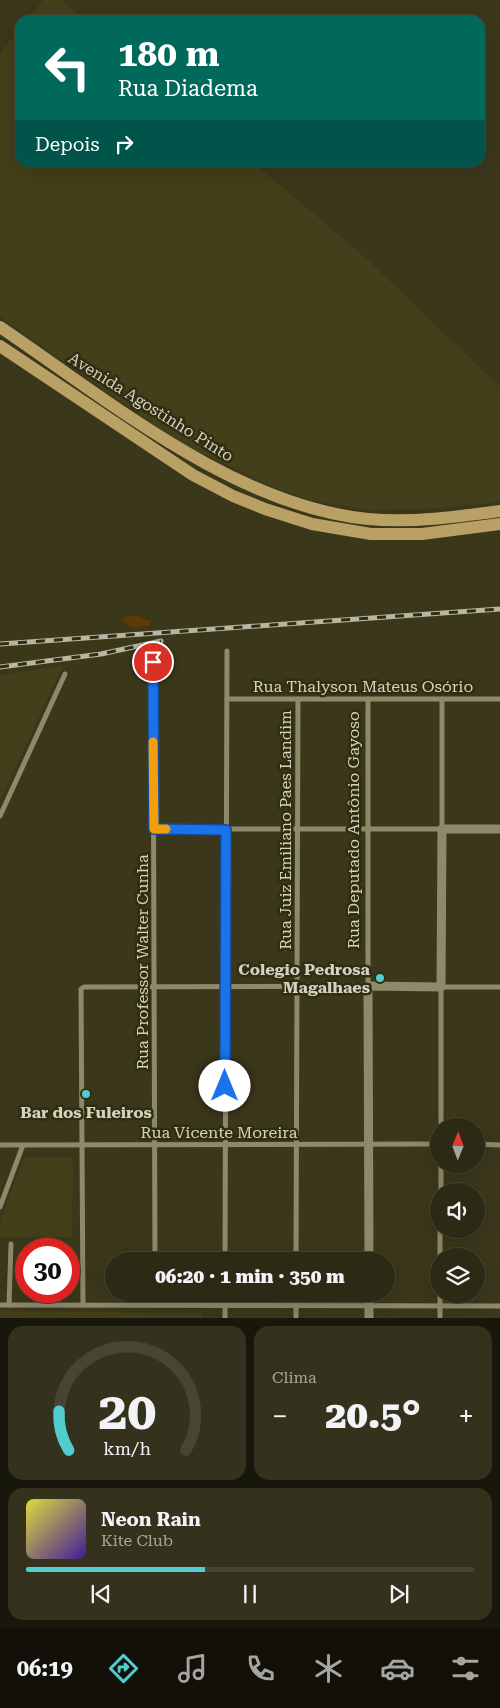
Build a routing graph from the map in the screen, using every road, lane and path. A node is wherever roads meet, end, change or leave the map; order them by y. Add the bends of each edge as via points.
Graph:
1 (0, 327) edge
2 (0, 346) edge
3 (500, 512) edge
4 (500, 524) edge
5 (227, 652) dead end
6 (153, 662) dead end
7 (65, 674) dead end
8 (226, 699) junction
9 (298, 699) junction
10 (368, 699) junction
11 (442, 699) junction
12 (500, 699) edge
13 (0, 816) edge
14 (154, 829) junction
15 (442, 829) junction
16 (500, 829) edge
17 (226, 830) junction
18 (297, 830) junction
19 (369, 830) junction
20 (368, 986) junction
21 (297, 987) junction
22 (441, 987) junction
23 (500, 987) edge
24 (154, 988) junction
25 (226, 988) junction
26 (441, 1118) edge
27 (297, 1144) junction
28 (370, 1144) junction
29 (430, 1144) edge
30 (485, 1144) edge
31 (0, 1145) edge
32 (23, 1145) junction
33 (83, 1145) junction
34 (154, 1145) junction
35 (225, 1145) junction
36 (500, 1145) edge
37 (0, 1207) edge
38 (11, 1244) dead end
39 (155, 1252) edge
40 (225, 1252) edge
41 (296, 1252) edge
42 (369, 1252) edge
43 (225, 1302) edge
44 (0, 1305) edge
45 (83, 1305) junction
46 (155, 1305) joint
47 (296, 1305) junction
48 (369, 1305) junction
49 (440, 1305) junction
50 (9, 1306) junction
51 (225, 1306) junction
52 (500, 1306) edge
53 (225, 1318) edge
54 (296, 1318) edge
55 (369, 1318) edge
56 (440, 1318) edge

1 - 3 main road, Avenida Agostinho Pinto via 181,449 272,495 311,508 368,519 441,519
2 - 4 main road, Avenida Agostinho Pinto via 193,475 265,509 312,524 370,534 422,534
5 - 8 street
6 - 14 street, Rua Professor Walter Cunha
7 - 13 street
8 - 9 street, Rua Thalyson Mateus Osório
8 - 17 street
9 - 10 street, Rua Thalyson Mateus Osório
9 - 18 street, Rua Juiz Emiliano Paes Landim
10 - 11 street, Rua Thalyson Mateus Osório
10 - 19 street, Rua Deputado Antônio Gayoso
11 - 12 street, Rua Thalyson Mateus Osório
11 - 15 street
14 - 17 street
14 - 24 street, Rua Professor Walter Cunha
15 - 16 street
15 - 19 street
15 - 22 street
17 - 18 street
17 - 25 street
18 - 19 street
18 - 21 street, Rua Juiz Emiliano Paes Landim
19 - 20 street, Rua Deputado Antônio Gayoso
20 - 21 street
20 - 22 street
20 - 28 street, Rua Deputado Antônio Gayoso
21 - 25 street
21 - 27 street, Rua Juiz Emiliano Paes Landim
22 - 23 street
22 - 26 street
24 - 25 street
24 - 33 street via 81,989
24 - 34 street, Rua Professor Walter Cunha
25 - 35 street
27 - 28 street, Rua Vicente Moreira
27 - 35 street, Rua Vicente Moreira
27 - 41 street, Rua Juiz Emiliano Paes Landim
28 - 29 street, Rua Vicente Moreira
28 - 42 street, Rua Deputado Antônio Gayoso
30 - 36 street
31 - 32 street, Rua Vicente Moreira
32 - 33 street, Rua Vicente Moreira
32 - 37 street
33 - 34 street, Rua Vicente Moreira
33 - 45 street
34 - 35 street, Rua Vicente Moreira
34 - 39 street, Rua Professor Walter Cunha
35 - 40 street
38 - 50 street
43 - 51 street
44 - 50 street
45 - 46 street
45 - 50 street
46 - 51 street
47 - 48 street
47 - 51 street
47 - 54 street
48 - 49 street
48 - 55 street
49 - 52 street
49 - 56 street
51 - 53 street

